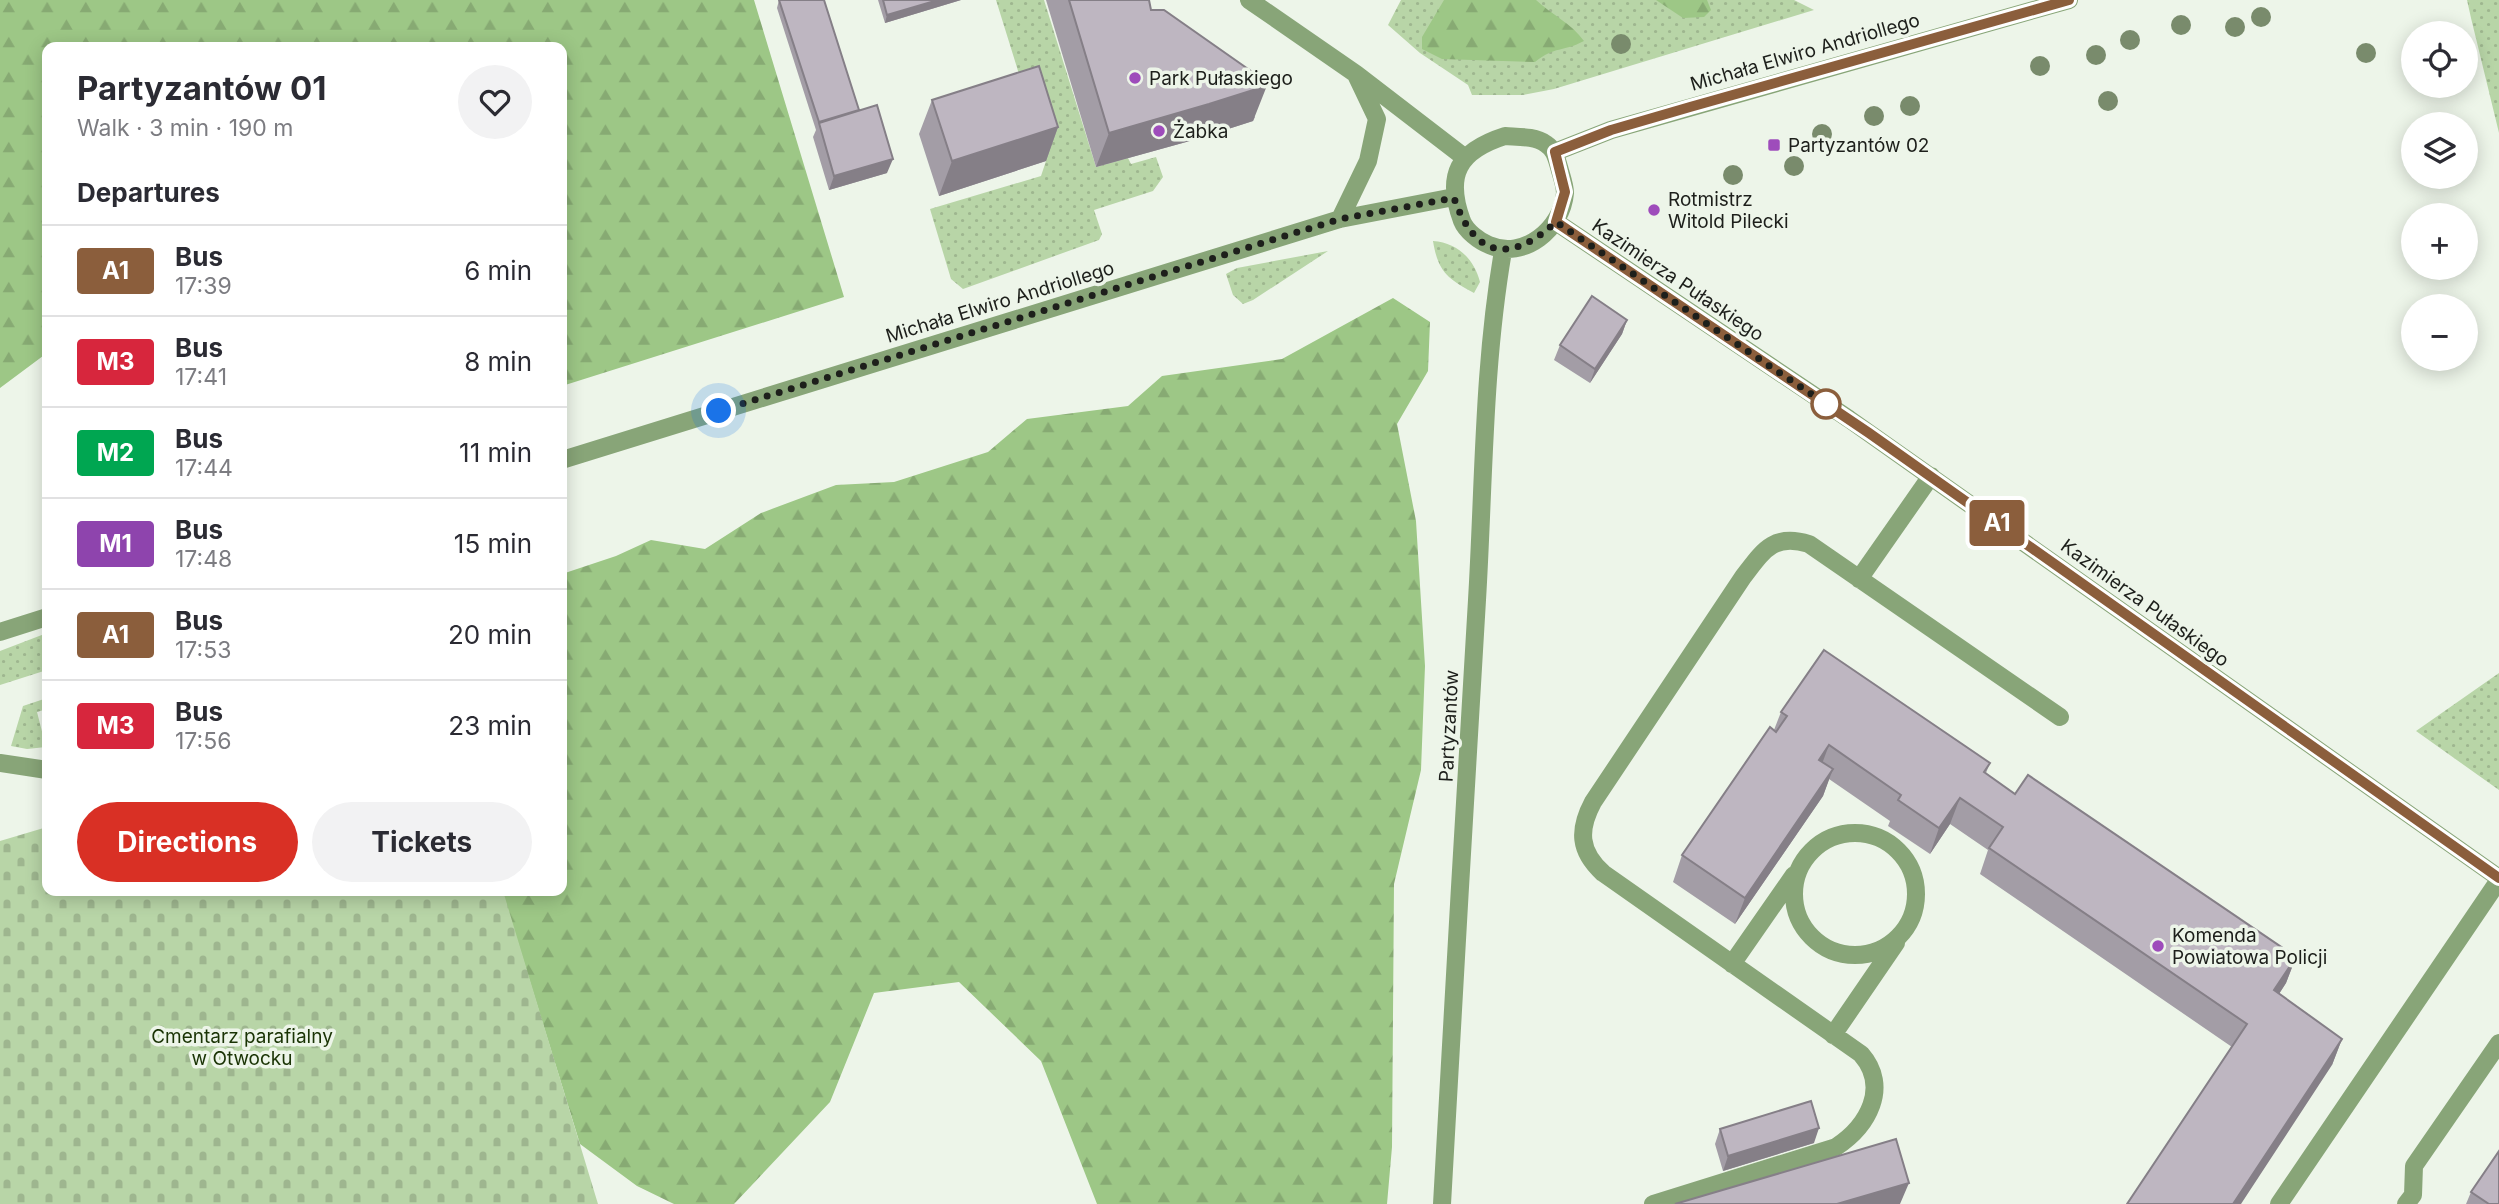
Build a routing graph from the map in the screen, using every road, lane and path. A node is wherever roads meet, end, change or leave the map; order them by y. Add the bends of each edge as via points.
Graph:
1 (1249, 0) edge
2 (2069, 0) edge
3 (1356, 74) junction
4 (1555, 152) junction
5 (1464, 157) junction
6 (1454, 198) junction
7 (1340, 219) junction
8 (1556, 222) junction
9 (1503, 251) junction
10 (567, 458) edge
11 (1931, 476) junction
12 (1859, 579) junction
13 (42, 619) edge
14 (0, 632) edge
15 (2060, 717) dead end
16 (0, 763) edge
17 (42, 768) edge
18 (1802, 864) junction
19 (2499, 879) edge
20 (1904, 932) junction
21 (1732, 964) junction
22 (1833, 1035) junction
23 (2499, 1043) edge
24 (1442, 1204) edge
25 (1653, 1204) edge
26 (2279, 1204) edge
27 (2406, 1204) edge

1 - 3 street
2 - 4 street, Michała Elwiro Andriollego via 1624,126
3 - 5 street
3 - 7 street via 1377,119 1368,161
4 - 5 street via 1545,142 1504,136 1483,143
4 - 8 street via 1565,192
5 - 6 street
6 - 7 street, Michała Elwiro Andriollego
6 - 9 street via 1464,226 1483,243
7 - 10 street, Michała Elwiro Andriollego
8 - 9 street via 1533,243
8 - 11 street, Kazimierza Pułaskiego
9 - 24 street, Partyzantów via 1487,381
11 - 12 street
11 - 19 street, Kazimierza Pułaskiego
12 - 15 street
12 - 21 street via 1809,544 1783,540 1768,545 1586,814 1582,841 1591,863
13 - 14 street
16 - 17 street
18 - 20 street via 1795,883 1797,915 1807,933 1823,947 1863,956 1890,945
18 - 20 street via 1824,841 1843,834 1864,833 1891,844 1910,866 1916,885 1916,905
18 - 21 street
19 - 26 street
20 - 22 street
21 - 22 street
22 - 25 street via 1861,1054 1874,1080 1870,1112 1858,1131 1836,1147
23 - 27 street via 2414,1166 2413,1195

